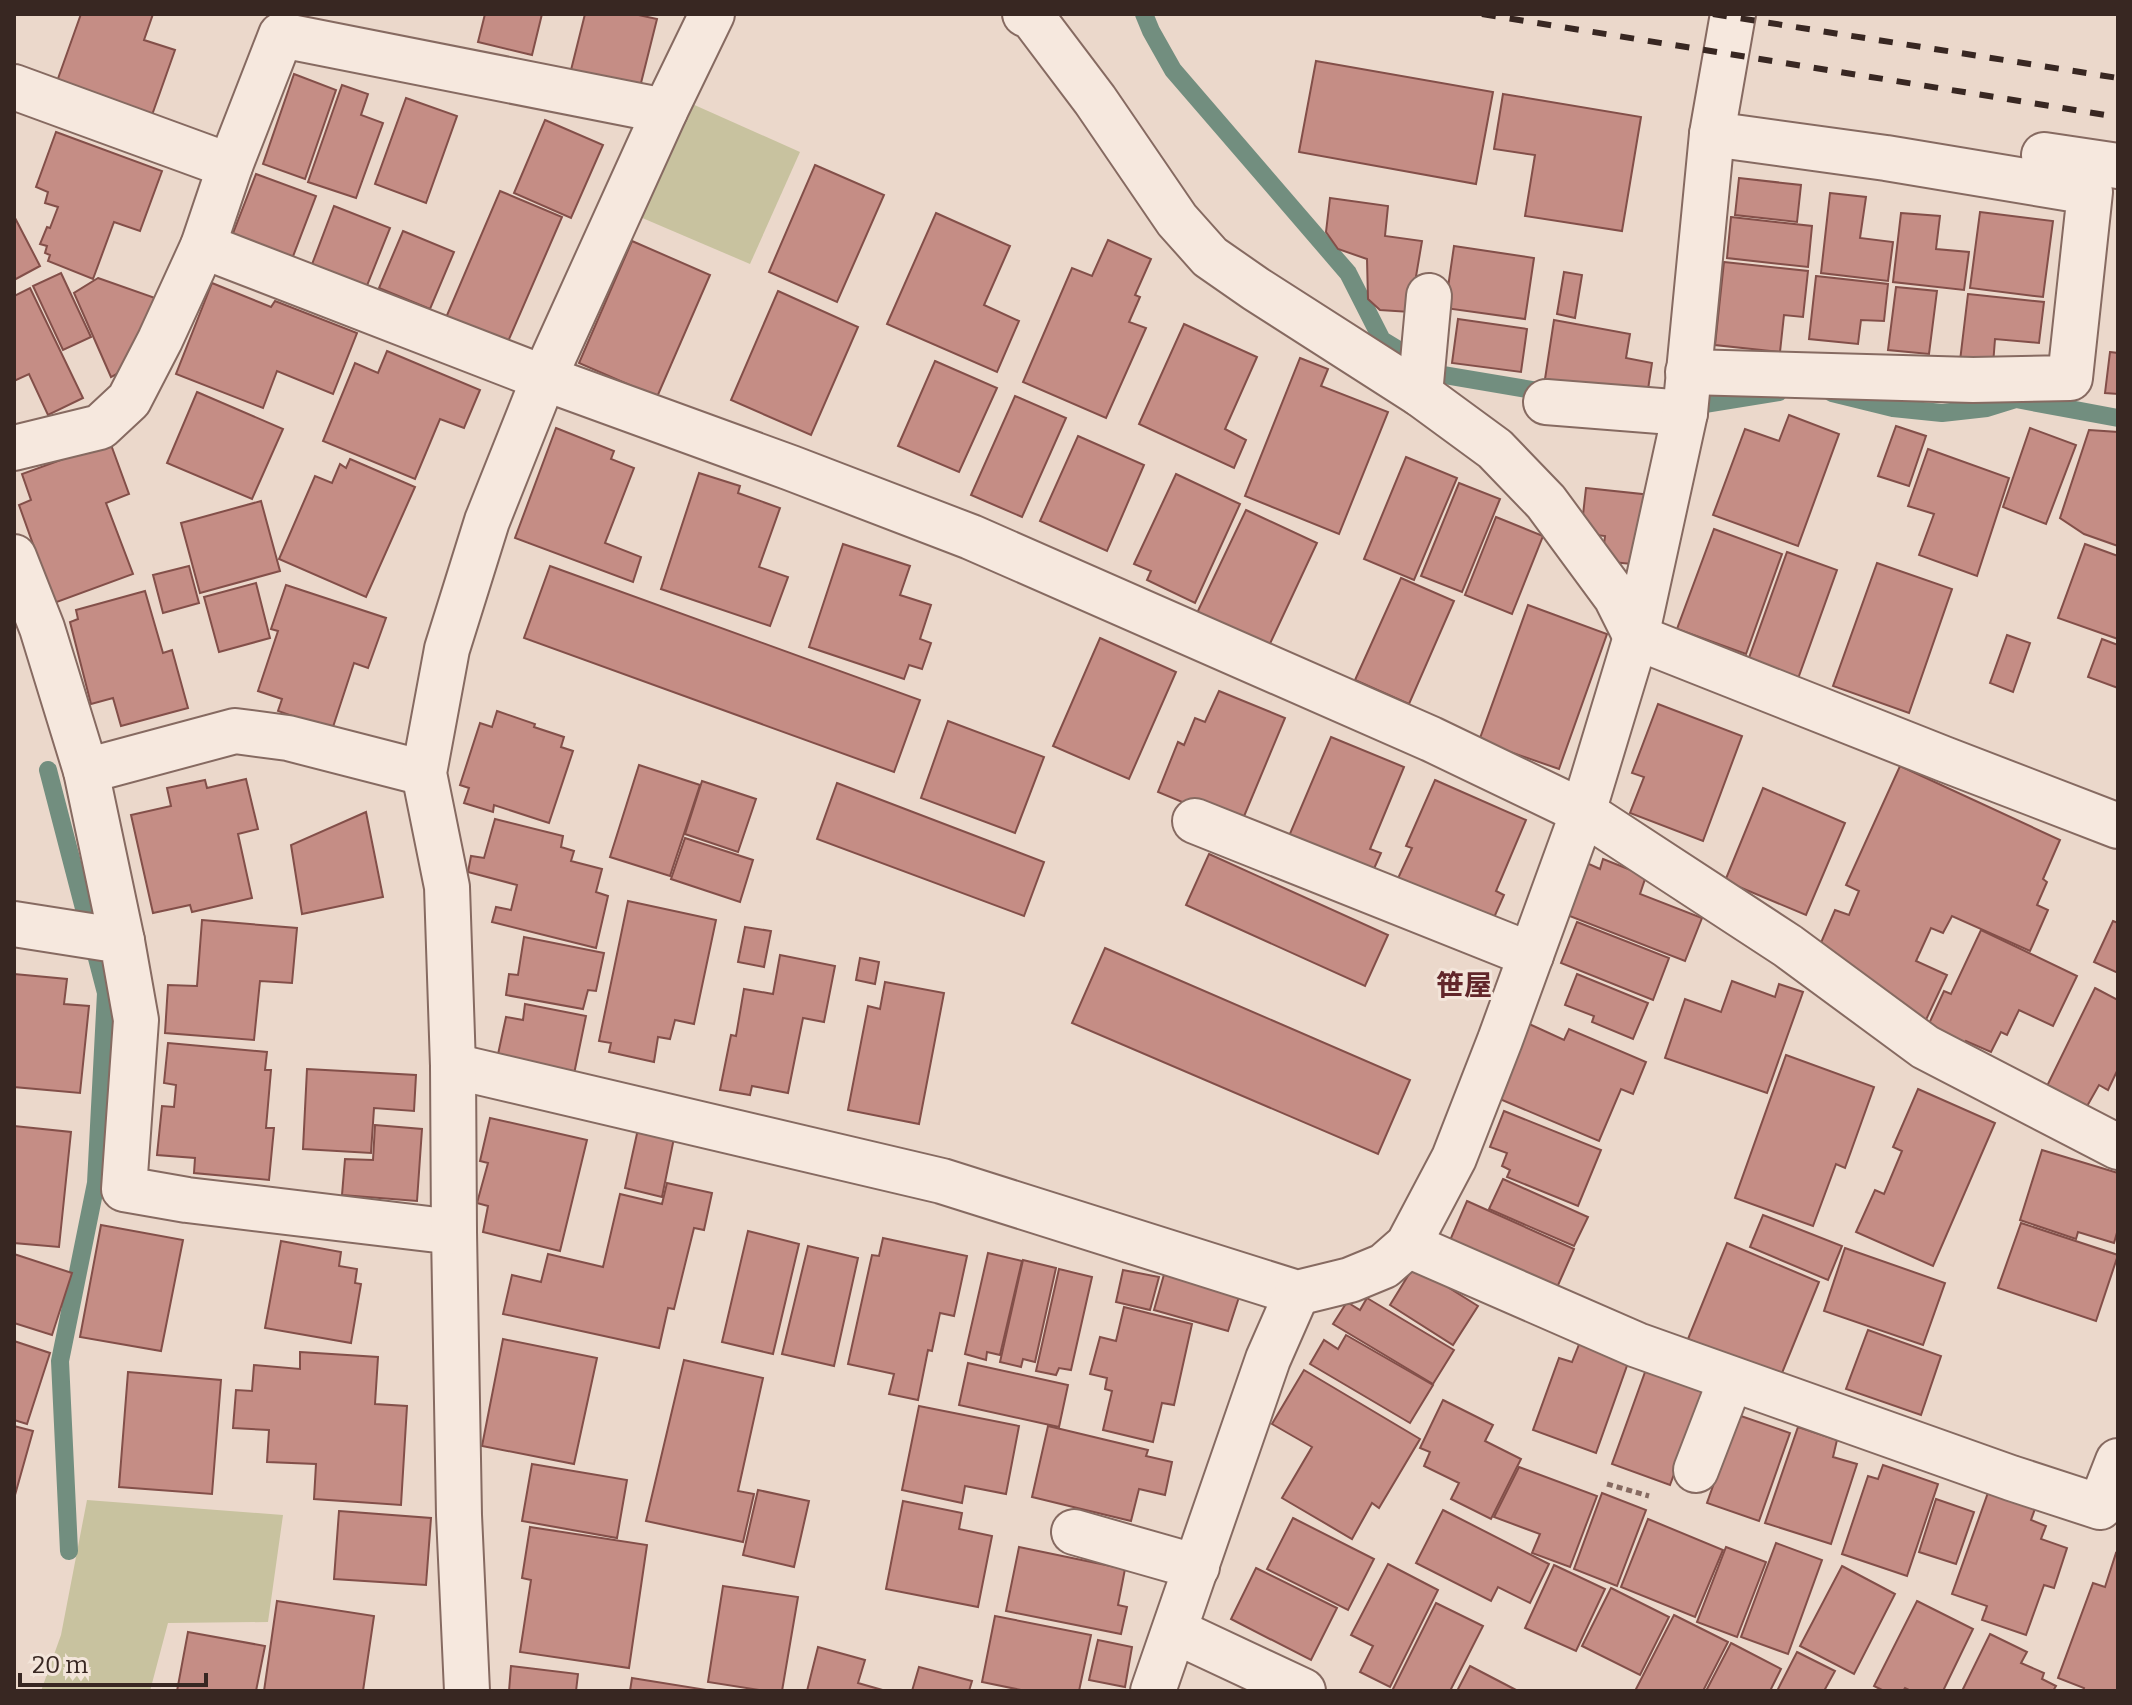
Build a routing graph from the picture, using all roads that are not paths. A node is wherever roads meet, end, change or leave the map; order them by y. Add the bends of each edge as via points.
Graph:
1 (712, 14) edge
2 (1025, 14) edge
3 (1733, 14) edge
4 (14, 87) edge
5 (665, 111) junction
6 (1714, 121) junction
7 (230, 166) junction
8 (2118, 166) edge
9 (203, 246) junction
10 (1429, 296) dead end
11 (544, 378) junction
12 (1687, 392) junction
13 (1420, 394) junction
14 (1546, 402) dead end
15 (14, 448) edge
16 (14, 557) edge
17 (28, 626) edge
18 (1636, 637) junction
19 (86, 771) junction
20 (424, 773) junction
21 (1583, 812) junction
22 (1195, 821) dead end
23 (2118, 826) edge
24 (14, 924) edge
25 (122, 941) junction
26 (1531, 955) junction
27 (453, 1066) junction
28 (2118, 1147) edge
29 (454, 1232) junction
30 (1408, 1245) junction
31 (1297, 1293) junction
32 (1731, 1379) junction
33 (2118, 1461) edge
34 (1696, 1470) dead end
35 (1074, 1532) dead end
36 (1197, 1567) junction
37 (1175, 1631) junction
38 (467, 1691) edge
39 (1153, 1691) edge
40 (1303, 1691) edge

1 - 5 street
2 - 13 street via 1210,257
3 - 6 street
4 - 7 street
5 - 7 street via 281,35
5 - 11 street
6 - 8 street
6 - 12 street
6 - 12 street via 1886,158 2090,192 2070,378
7 - 9 street
9 - 11 street
9 - 15 street via 129,400 100,427
10 - 13 street
11 - 20 street via 487,521 447,649
11 - 21 street via 971,537 1431,739
12 - 14 street
12 - 18 street
13 - 18 street via 1495,449 1546,502 1616,597
16 - 17 street
17 - 19 street
18 - 21 street
18 - 23 street
19 - 20 street via 235,731 288,738
19 - 25 street
20 - 27 street via 447,887
21 - 26 street
21 - 28 street via 1788,946 1925,1047
22 - 26 street
24 - 25 street
25 - 29 street via 136,1020 124,1189
26 - 30 street via 1454,1158
27 - 29 street
27 - 31 street via 942,1181
29 - 38 street
30 - 31 street via 1384,1266
30 - 32 street via 1637,1345
31 - 36 street via 1268,1359
32 - 33 street via 2100,1507
32 - 34 street
35 - 36 street
36 - 37 street
37 - 39 street
37 - 40 street

